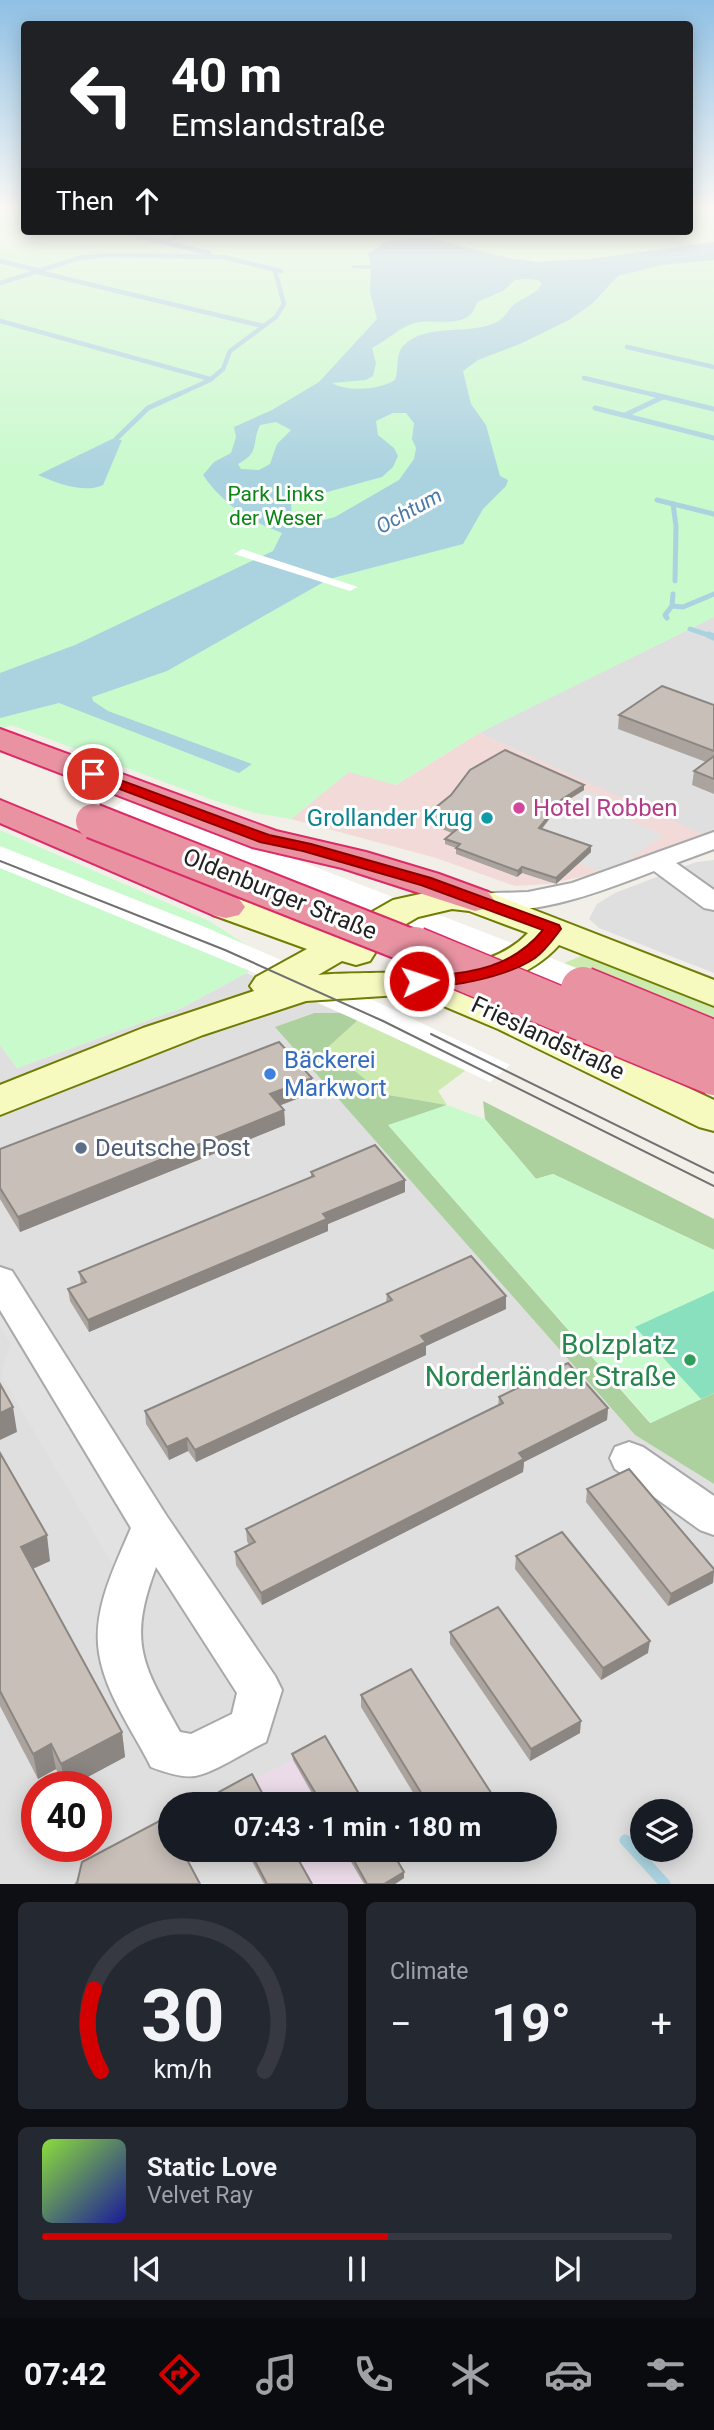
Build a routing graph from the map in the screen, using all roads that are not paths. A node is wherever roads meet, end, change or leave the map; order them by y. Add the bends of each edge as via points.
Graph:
1 (0, 739) edge
2 (0, 760) edge
3 (0, 784) edge
4 (0, 810) edge
5 (105, 812) junction
6 (714, 840) edge
7 (656, 861) junction
8 (579, 890) junction
9 (475, 900) junction
10 (714, 902) edge
11 (226, 907) junction
12 (553, 929) junction
13 (341, 946) junction
14 (294, 972) junction
15 (419, 981) junction
16 (714, 994) edge
17 (217, 1016) junction
18 (714, 1043) edge
19 (714, 1073) edge
20 (0, 1101) edge
21 (714, 1117) edge
22 (0, 1280) edge
23 (629, 1458) dead end
24 (714, 1518) edge
25 (152, 1527) junction

1 - 9 highway via 265,839 365,864
2 - 5 highway, Oldenburger Straße
3 - 5 highway, Oldenburger Straße
4 - 11 highway
5 - 18 highway, Oldenburger Straße, bridge via 354,895
5 - 19 highway, Oldenburger Straße, bridge via 326,911
6 - 7 street
7 - 8 street
7 - 10 street
8 - 9 street via 528,900
8 - 12 street via 555,912
9 - 12 street
9 - 13 street via 452,898 406,908
11 - 13 street, Frieslandstraße
11 - 14 street via 271,934
12 - 15 street via 533,952 509,967
12 - 16 street
13 - 14 street
13 - 15 street, Frieslandstraße
14 - 17 street
15 - 17 street via 313,987
15 - 21 street, Frieslandstraße via 512,1020
17 - 20 street
22 - 25 street
23 - 24 street
25 - 25 street via 130,1578 119,1629 123,1669 167,1752 194,1755 250,1727 260,1690

